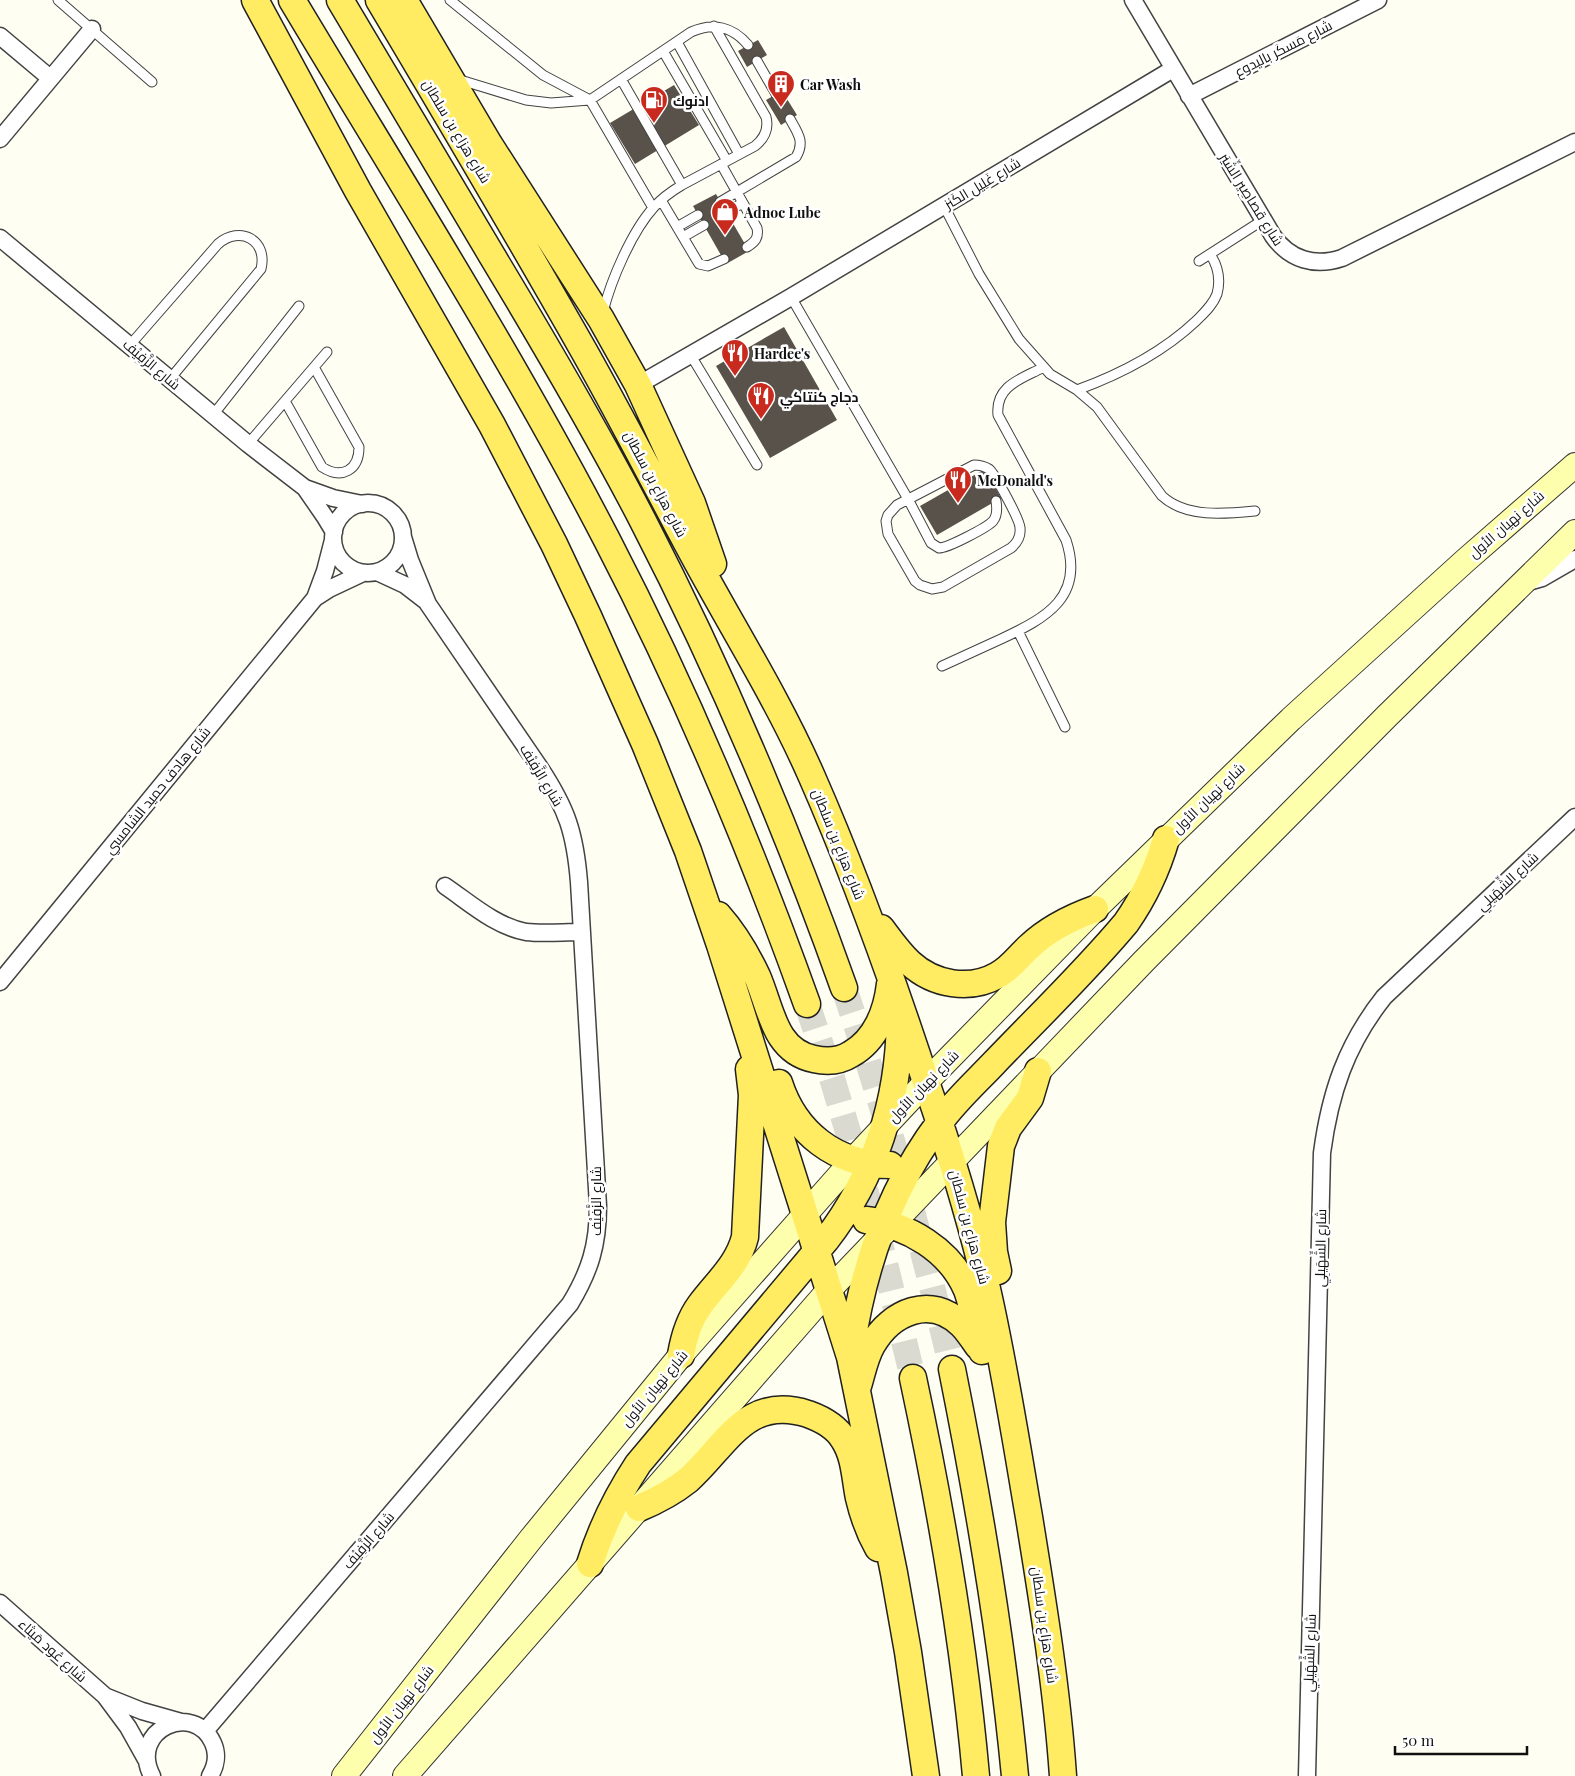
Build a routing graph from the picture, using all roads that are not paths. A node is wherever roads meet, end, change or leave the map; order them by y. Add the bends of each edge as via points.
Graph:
1 (58, 0) edge
2 (255, 0) edge
3 (292, 0) edge
4 (340, 0) edge
5 (379, 0) edge
6 (404, 0) edge
7 (450, 0) edge
8 (1133, 0) edge
9 (1378, 0) edge
10 (714, 26) junction
11 (92, 29) junction
12 (0, 36) edge
13 (677, 42) junction
14 (748, 45) dead end
15 (664, 51) junction
16 (757, 61) dead end
17 (1173, 69) junction
18 (450, 76) junction
19 (50, 78) junction
20 (621, 79) junction
21 (152, 82) dead end
22 (776, 94) dead end
23 (1189, 96) junction
24 (590, 100) junction
25 (790, 120) dead end
26 (0, 139) edge
27 (1575, 142) edge
28 (739, 154) junction
29 (724, 162) junction
30 (682, 185) junction
31 (737, 192) junction
32 (661, 200) junction
33 (720, 202) dead end
34 (743, 203) junction
35 (944, 206) junction
36 (653, 208) junction
37 (726, 212) dead end
38 (698, 215) dead end
39 (1263, 220) junction
40 (704, 225) dead end
41 (677, 227) junction
42 (683, 237) junction
43 (0, 238) edge
44 (747, 247) dead end
45 (1210, 254) junction
46 (724, 259) dead end
47 (1199, 261) dead end
48 (791, 297) junction
49 (299, 306) dead end
50 (601, 319) junction
51 (130, 345) junction
52 (327, 352) dead end
53 (690, 354) junction
54 (314, 367) junction
55 (1042, 368) junction
56 (170, 379) junction
57 (638, 385) junction
58 (1078, 390) junction
59 (284, 401) junction
60 (213, 415) junction
61 (248, 444) junction
62 (756, 465) dead end
63 (1575, 465) edge
64 (968, 467) junction
65 (979, 473) dead end
66 (305, 488) junction
67 (908, 499) junction
68 (996, 501) dead end
69 (362, 504) junction
70 (1255, 511) dead end
71 (1575, 532) edge
72 (333, 536) junction
73 (403, 537) junction
74 (1575, 559) edge
75 (370, 572) junction
76 (1523, 582) junction
77 (315, 598) junction
78 (428, 604) junction
79 (734, 626) junction
80 (1018, 631) junction
81 (942, 666) dead end
82 (1065, 727) dead end
83 (1575, 817) edge
84 (1166, 839) junction
85 (445, 886) dead end
86 (706, 902) junction
87 (865, 909) junction
88 (1095, 909) junction
89 (582, 932) junction
90 (720, 945) junction
91 (0, 982) edge
92 (895, 987) junction
93 (844, 988) tunnel mouth
94 (807, 1004) tunnel mouth
95 (1038, 1071) junction
96 (926, 1082) junction
97 (940, 1121) junction
98 (886, 1125) junction
99 (957, 1153) junction
100 (863, 1161) junction
101 (913, 1164) junction
102 (842, 1218) junction
103 (802, 1222) junction
104 (884, 1229) junction
105 (817, 1251) junction
106 (829, 1290) junction
107 (983, 1353) junction
108 (681, 1355) junction
109 (850, 1357) junction
110 (952, 1369) tunnel mouth
111 (1004, 1371) junction
112 (913, 1378) tunnel mouth
113 (857, 1389) junction
114 (1015, 1433) junction
115 (639, 1508) junction
116 (590, 1564) junction
117 (894, 1574) junction
118 (0, 1604) edge
119 (105, 1696) junction
120 (181, 1722) junction
121 (205, 1731) junction
122 (150, 1768) edge
123 (210, 1776) edge
124 (344, 1776) edge
125 (405, 1776) edge
126 (926, 1776) edge
127 (976, 1776) edge
128 (1015, 1776) edge
129 (1063, 1776) edge
130 (1307, 1776) edge

1 - 11 lane
2 - 86 main road via 358,191 496,433 554,544 669,801
3 - 94 main road via 519,380 608,541 720,778
4 - 93 main road, شارع هزاع بن سلطان via 558,367 644,522 753,754 816,909
5 - 79 main road, شارع هزاع بن سلطان via 586,354
6 - 18 main road
7 - 24 lane via 543,75
8 - 17 street, شارع قصاصِير الشِّيَر
9 - 23 street, شارع مَسكَر باليدوع
10 - 13 lane via 698,29
10 - 14 lane via 730,30
10 - 28 lane via 767,122 766,133 760,142
11 - 19 street
11 - 21 lane
12 - 19 street
13 - 15 lane
13 - 28 lane
15 - 20 lane
15 - 29 lane
16 - 22 lane
17 - 23 street, شارع قصاصِير الشِّيَر
17 - 35 street, شارع غَلِيل الكَنز
18 - 24 lane via 526,100 551,103
18 - 50 main road via 489,144
19 - 26 street
20 - 24 lane
20 - 30 lane
23 - 39 street, شارع قصاصِير الشِّيَر
24 - 36 lane
25 - 31 lane via 801,141 796,156
27 - 39 street, شارع قصاصِير الشِّيَر via 1333,261 1313,262 1295,256 1279,244
28 - 29 lane
29 - 30 lane
29 - 31 lane
30 - 32 lane
31 - 33 lane
31 - 34 lane
32 - 36 lane
32 - 41 lane
34 - 37 lane
34 - 44 lane via 758,232 755,241
35 - 48 street, شارع غَلِيل الكَنز
35 - 55 lane via 998,307
36 - 50 lane via 618,269
38 - 41 lane
39 - 45 lane
40 - 42 lane
41 - 42 lane
42 - 46 lane via 701,265 711,266
43 - 51 street, شارع الزَّفِيْف
45 - 47 lane
45 - 58 lane via 1218,269 1218,286 1208,309 1189,328 1146,358
48 - 53 street, شارع غَلِيل الكَنز
48 - 67 lane
49 - 60 lane
50 - 57 main road
51 - 56 street, شارع الزَّفِيْف
51 - 56 lane via 218,244 230,236 252,239 262,256 261,269
52 - 54 lane
53 - 57 street, شارع غَلِيل الكَنز
53 - 62 lane
54 - 59 lane
54 - 59 lane via 359,447 359,455 351,468 337,473 322,467
55 - 58 lane
55 - 80 lane via 1007,387 998,399 998,415 1066,540 1071,567 1069,581 1057,605
56 - 60 street, شارع الزَّفِيْف
57 - 79 main road via 692,503
58 - 70 lane via 1097,407 1169,502 1193,511
59 - 61 lane
60 - 61 street, شارع الزَّفِيْف
61 - 66 street, شارع الزَّفِيْف
63 - 84 main road, شارع نهيان الأول via 1290,719
64 - 65 lane
64 - 67 lane
64 - 67 lane via 979,466 994,474 1019,522 1020,534 1011,548 943,587 925,588 915,581 888,534 888,515
66 - 69 street, شارع الزَّفِيْف
66 - 72 street, شارع الزَّفِيْف via 325,517
67 - 68 lane via 931,542 939,548 949,546 992,522 997,512
69 - 72 street via 341,517
69 - 73 street via 379,506 393,514 402,528
71 - 76 main road
72 - 75 street via 342,562 348,567
72 - 77 street, شارع هادف حميد الشامسي
73 - 75 street via 395,560
73 - 78 street, شارع الزَّفِيْف
74 - 76 street via 1542,578
75 - 77 street, شارع هادف حميد الشامسي via 336,585
75 - 78 street, شارع الزَّفِيْف via 405,585
76 - 95 main road
77 - 91 street, شارع هادف حميد الشامسي
78 - 89 street, شارع الزَّفِيْف via 557,794 569,822 576,851
79 - 87 main road, شارع هزاع بن سلطان via 811,774
80 - 81 lane
80 - 82 lane
83 - 130 street, شارع الشِّهَيلِي via 1384,997 1357,1036 1331,1100 1322,1153
84 - 88 main road, شارع نهيان الأول
84 - 97 main road via 1154,874 1126,923
85 - 89 street via 494,920 516,929 539,933
86 - 90 main road
86 - 92 main road via 722,919 747,957 783,1040 807,1058 837,1060 864,1046 878,1027
87 - 88 main road via 918,970 944,982 967,984 999,975 1052,929
87 - 92 main road, شارع هزاع بن سلطان
88 - 96 main road, شارع نهيان الأول
89 - 121 street, شارع الزَّفِيْف via 598,1227 595,1248 581,1286 570,1304
90 - 100 main road via 752,1003 783,1093 796,1119 816,1140 841,1154
90 - 103 main road
90 - 108 main road via 730,1010 751,1083 747,1228 739,1256 692,1317
92 - 96 main road, شارع هزاع بن سلطان
92 - 98 main road via 898,1058
95 - 99 main road
95 - 111 main road via 1030,1098 1004,1137 994,1199 992,1237 1006,1329
96 - 97 main road, شارع هزاع بن سلطان
96 - 98 main road, شارع نهيان الأول
97 - 99 main road, شارع هزاع بن سلطان
97 - 101 main road
98 - 100 main road
99 - 101 main road
99 - 104 main road
99 - 111 main road, شارع هزاع بن سلطان
100 - 101 main road via 886,1165
100 - 102 main road via 853,1201
100 - 103 main road, شارع نهيان الأول
101 - 104 main road
102 - 103 main road
102 - 104 main road via 856,1219
102 - 105 main road
103 - 105 main road
103 - 108 main road, شارع نهيان الأول
104 - 106 main road
104 - 107 main road via 928,1243 955,1269 967,1292
104 - 109 main road via 861,1291
105 - 106 main road
105 - 116 main road via 638,1464 614,1502
106 - 109 main road
106 - 115 main road
107 - 113 main road via 961,1324 945,1314 927,1310 908,1312 891,1321 878,1334 870,1347
107 - 114 main road
108 - 124 main road, شارع نهيان الأول
109 - 113 main road
110 - 128 main road via 987,1558
111 - 114 main road, شارع هزاع بن سلطان
112 - 127 main road via 954,1598
113 - 117 main road
114 - 129 main road, شارع هزاع بن سلطان via 1054,1683
115 - 116 main road
115 - 117 main road via 687,1480 747,1419 778,1409 799,1411 819,1418 843,1439 852,1458 859,1499 870,1530
116 - 125 main road
117 - 126 main road
118 - 119 street, شارع عُود مَيثاء
119 - 120 street, شارع عُود مَيثاء
119 - 122 street, شارع عُود مَيثاء via 128,1727
120 - 121 street, شارع عُود مَيثاء
120 - 122 street via 172,1723 155,1734 150,1742
121 - 123 street via 216,1754

